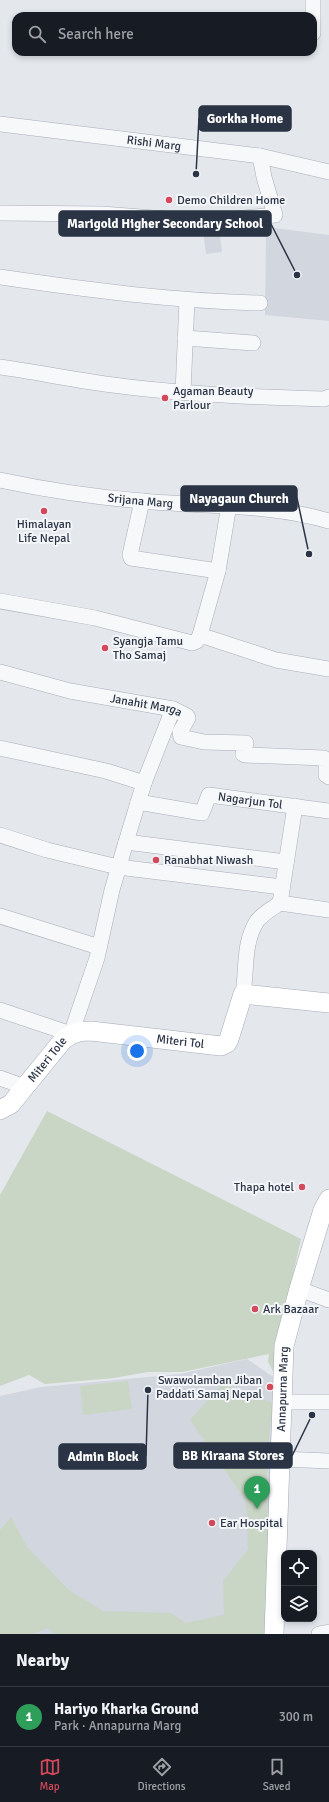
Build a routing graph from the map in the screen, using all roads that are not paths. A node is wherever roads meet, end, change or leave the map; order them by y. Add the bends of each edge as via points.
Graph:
1 (313, 0) edge
2 (313, 12) edge
3 (0, 124) edge
4 (260, 156) junction
5 (329, 172) edge
6 (0, 213) edge
7 (0, 277) edge
8 (187, 300) junction
9 (260, 303) dead end
10 (185, 338) junction
11 (253, 343) dead end
12 (0, 367) edge
13 (183, 392) junction
14 (329, 397) edge
15 (0, 480) edge
16 (142, 501) junction
17 (229, 505) junction
18 (329, 521) edge
19 (218, 571) junction
20 (0, 601) edge
21 (200, 635) junction
22 (329, 669) edge
23 (0, 672) edge
24 (173, 709) junction
25 (0, 748) edge
26 (329, 777) edge
27 (144, 783) junction
28 (138, 802) junction
29 (296, 806) junction
30 (329, 811) edge
31 (0, 835) edge
32 (126, 842) junction
33 (286, 862) junction
34 (118, 867) junction
35 (282, 887) junction
36 (280, 903) junction
37 (329, 910) edge
38 (0, 916) edge
39 (99, 947) junction
40 (243, 994) junction
41 (329, 1003) edge
42 (0, 1010) edge
43 (72, 1034) junction
44 (0, 1078) edge
45 (25, 1087) junction
46 (0, 1110) edge
47 (329, 1200) edge
48 (298, 1289) junction
49 (329, 1300) edge
50 (282, 1402) junction
51 (329, 1402) edge
52 (280, 1459) junction
53 (329, 1461) edge
54 (329, 1632) edge
55 (274, 1634) edge
56 (319, 1634) edge

1 - 2 street
3 - 4 street, Rishi Marg
4 - 5 street, Rishi Marg
4 - 6 street via 275,215 205,222 102,214
7 - 8 street via 104,292
8 - 9 street
8 - 10 street
10 - 11 street
10 - 13 street
12 - 13 street via 106,384
13 - 14 street via 257,397
15 - 16 street, Srijana Marg via 44,489
16 - 17 street, Srijana Marg
16 - 19 street via 131,558
17 - 18 street, Srijana Marg via 271,509
17 - 19 street
19 - 21 street
20 - 21 street via 95,618 192,643 197,641
21 - 22 street via 276,660
23 - 24 street, Janahit Marga via 70,690
24 - 26 street, Janahit Marga via 188,718 180,732 181,737 204,742 246,743 244,755 324,758 326,775
24 - 27 street
25 - 27 street via 106,771
27 - 28 street
28 - 29 street, Nagarjun Tol via 202,813 209,795
28 - 32 street
29 - 30 street, Nagarjun Tol
29 - 33 street
31 - 34 street via 47,850
32 - 33 street
32 - 34 street
33 - 35 street
34 - 35 street
34 - 39 street
35 - 36 street
36 - 37 street
36 - 40 street via 258,920 250,937 245,957
38 - 39 street
39 - 43 street
40 - 41 main road
40 - 43 main road, Miteri Tol via 229,1039 220,1046 91,1031
42 - 43 street, Miteri Tol
43 - 45 main road, Miteri Tole via 63,1040
44 - 45 street
45 - 46 main road, Miteri Tole via 11,1104
47 - 48 main road, Annapurna Marg via 323,1210
48 - 49 street
48 - 50 main road, Annapurna Marg via 284,1346
50 - 51 street
50 - 52 main road, Annapurna Marg
52 - 53 street
52 - 55 main road, Annapurna Marg
54 - 56 street

